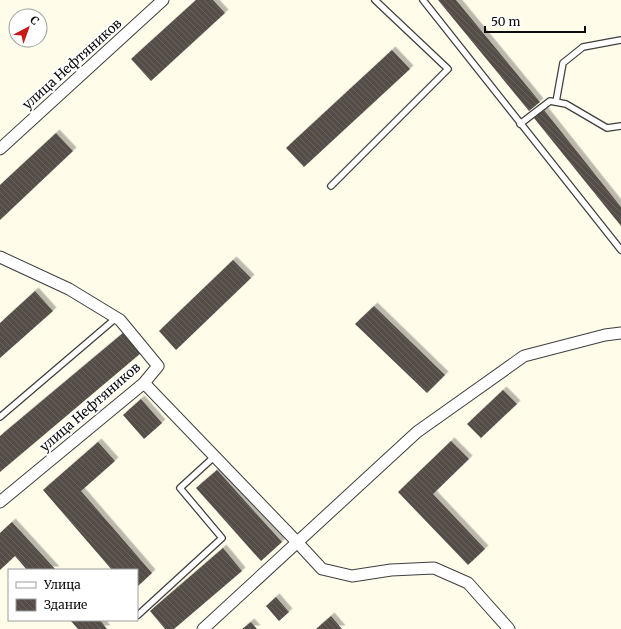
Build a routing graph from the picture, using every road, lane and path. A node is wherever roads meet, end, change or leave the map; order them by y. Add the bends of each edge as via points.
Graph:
1 (163, 0) edge
2 (375, 0) edge
3 (423, 0) edge
4 (621, 40) edge
5 (556, 102) junction
6 (520, 124) junction
7 (621, 126) edge
8 (0, 149) edge
9 (331, 186) dead end
10 (621, 250) edge
11 (0, 257) edge
12 (116, 318) junction
13 (621, 333) edge
14 (144, 382) junction
15 (0, 417) edge
16 (215, 456) junction
17 (0, 502) edge
18 (297, 542) junction
19 (138, 615) dead end
20 (503, 627) edge
21 (203, 629) edge

1 - 8 street, улица Нефтяников
2 - 9 lane via 448,69
3 - 6 lane
4 - 5 lane via 583,47 563,63
5 - 6 lane via 550,100
5 - 7 lane via 566,104 607,128
6 - 10 lane
11 - 12 street, улица Нефтяников via 69,289
12 - 14 street, улица Нефтяников via 158,366
12 - 15 lane
13 - 18 street via 524,356 417,432
14 - 16 street
14 - 17 street, улица Нефтяников
16 - 18 street
16 - 19 lane via 180,488 222,538
18 - 20 street via 322,569 352,576 391,570 434,568 468,583
18 - 21 street

